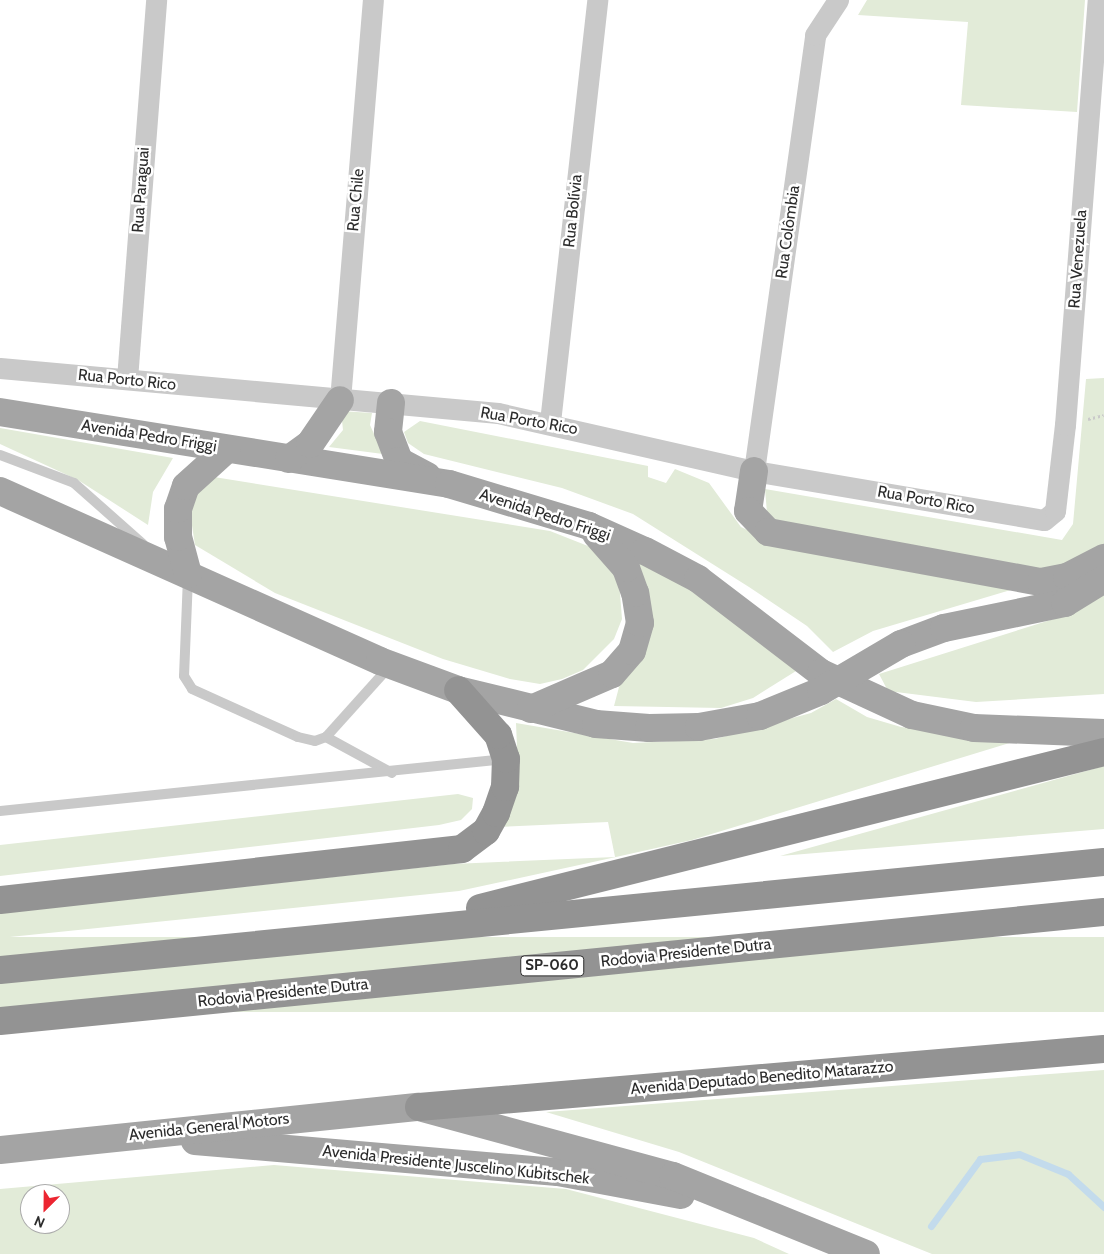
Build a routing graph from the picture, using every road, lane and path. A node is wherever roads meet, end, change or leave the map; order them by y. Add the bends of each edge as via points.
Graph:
1 (156, 0) edge
2 (373, 0) edge
3 (597, 0) edge
4 (838, 0) edge
5 (1098, 0) edge
6 (0, 368) edge
7 (127, 379) junction
8 (340, 400) junction
9 (391, 404) junction
10 (0, 412) edge
11 (550, 422) junction
12 (227, 449) junction
13 (0, 455) edge
14 (289, 459) junction
15 (754, 471) junction
16 (449, 484) junction
17 (0, 491) edge
18 (1051, 517) joint
19 (589, 526) junction
20 (157, 558) junction
21 (1104, 558) edge
22 (188, 574) junction
23 (1104, 579) edge
24 (390, 665) junction
25 (458, 690) junction
26 (531, 709) junction
27 (1104, 733) edge
28 (326, 737) junction
29 (1104, 752) edge
30 (506, 759) junction
31 (393, 773) junction
32 (0, 811) edge
33 (1104, 862) edge
34 (0, 900) edge
35 (1104, 912) edge
36 (393, 930) junction
37 (0, 970) edge
38 (0, 1021) edge
39 (1104, 1049) edge
40 (419, 1107) junction
41 (126, 1135) junction
42 (0, 1150) edge
43 (782, 1218) junction
44 (866, 1254) edge

1 - 7 street, Rua Paraguai
2 - 8 street, Rua Chile
3 - 11 street, Rua Bolívia
4 - 15 street, Rua Colômbia via 815,35
5 - 18 street, Rua Venezuela via 1065,425
6 - 7 street, Rua Porto Rico
7 - 8 street, Rua Porto Rico
8 - 9 street, Rua Porto Rico
8 - 14 main road via 310,444
9 - 11 street, Rua Porto Rico
9 - 16 main road via 388,432 399,461 414,472
10 - 12 main road, Avenida Pedro Friggi
11 - 15 street, Rua Porto Rico
12 - 14 main road, Avenida Pedro Friggi
12 - 22 main road via 209,461 186,486 178,509 178,537
13 - 20 lane via 74,484
14 - 16 main road, Avenida Pedro Friggi
15 - 18 street, Rua Porto Rico via 1044,520
15 - 21 main road via 748,511 768,532 1041,582 1067,577
16 - 19 main road, Avenida Pedro Friggi
17 - 20 main road
19 - 26 main road via 626,568 635,594 640,623 632,651 612,674
19 - 27 main road, Avenida Pedro Friggi via 698,579 821,673 862,695 912,714 974,728
20 - 22 main road
22 - 24 main road
22 - 28 lane via 184,676 192,689 298,737 314,741
23 - 26 main road, bridge via 1065,602 944,628 901,644 821,691 760,716 699,727 649,728 596,724
24 - 25 main road
24 - 28 lane
25 - 26 main road
25 - 30 highway via 498,735
28 - 31 lane
29 - 36 highway
30 - 31 lane
30 - 34 highway via 506,786 496,813 486,831 462,849
31 - 32 lane
33 - 36 highway
35 - 38 highway, Rodovia Presidente Dutra / SP-060
36 - 37 highway
39 - 40 highway, Avenida Deputado Benedito Matarazzo
40 - 41 main road, Avenida General Motors
40 - 43 main road, Avenida Presidente Juscelino Kubitschek via 673,1176
41 - 42 main road, Avenida General Motors
41 - 43 main road, Avenida Presidente Juscelino Kubitschek via 558,1172
43 - 44 main road, Avenida Presidente Juscelino Kubitschek

